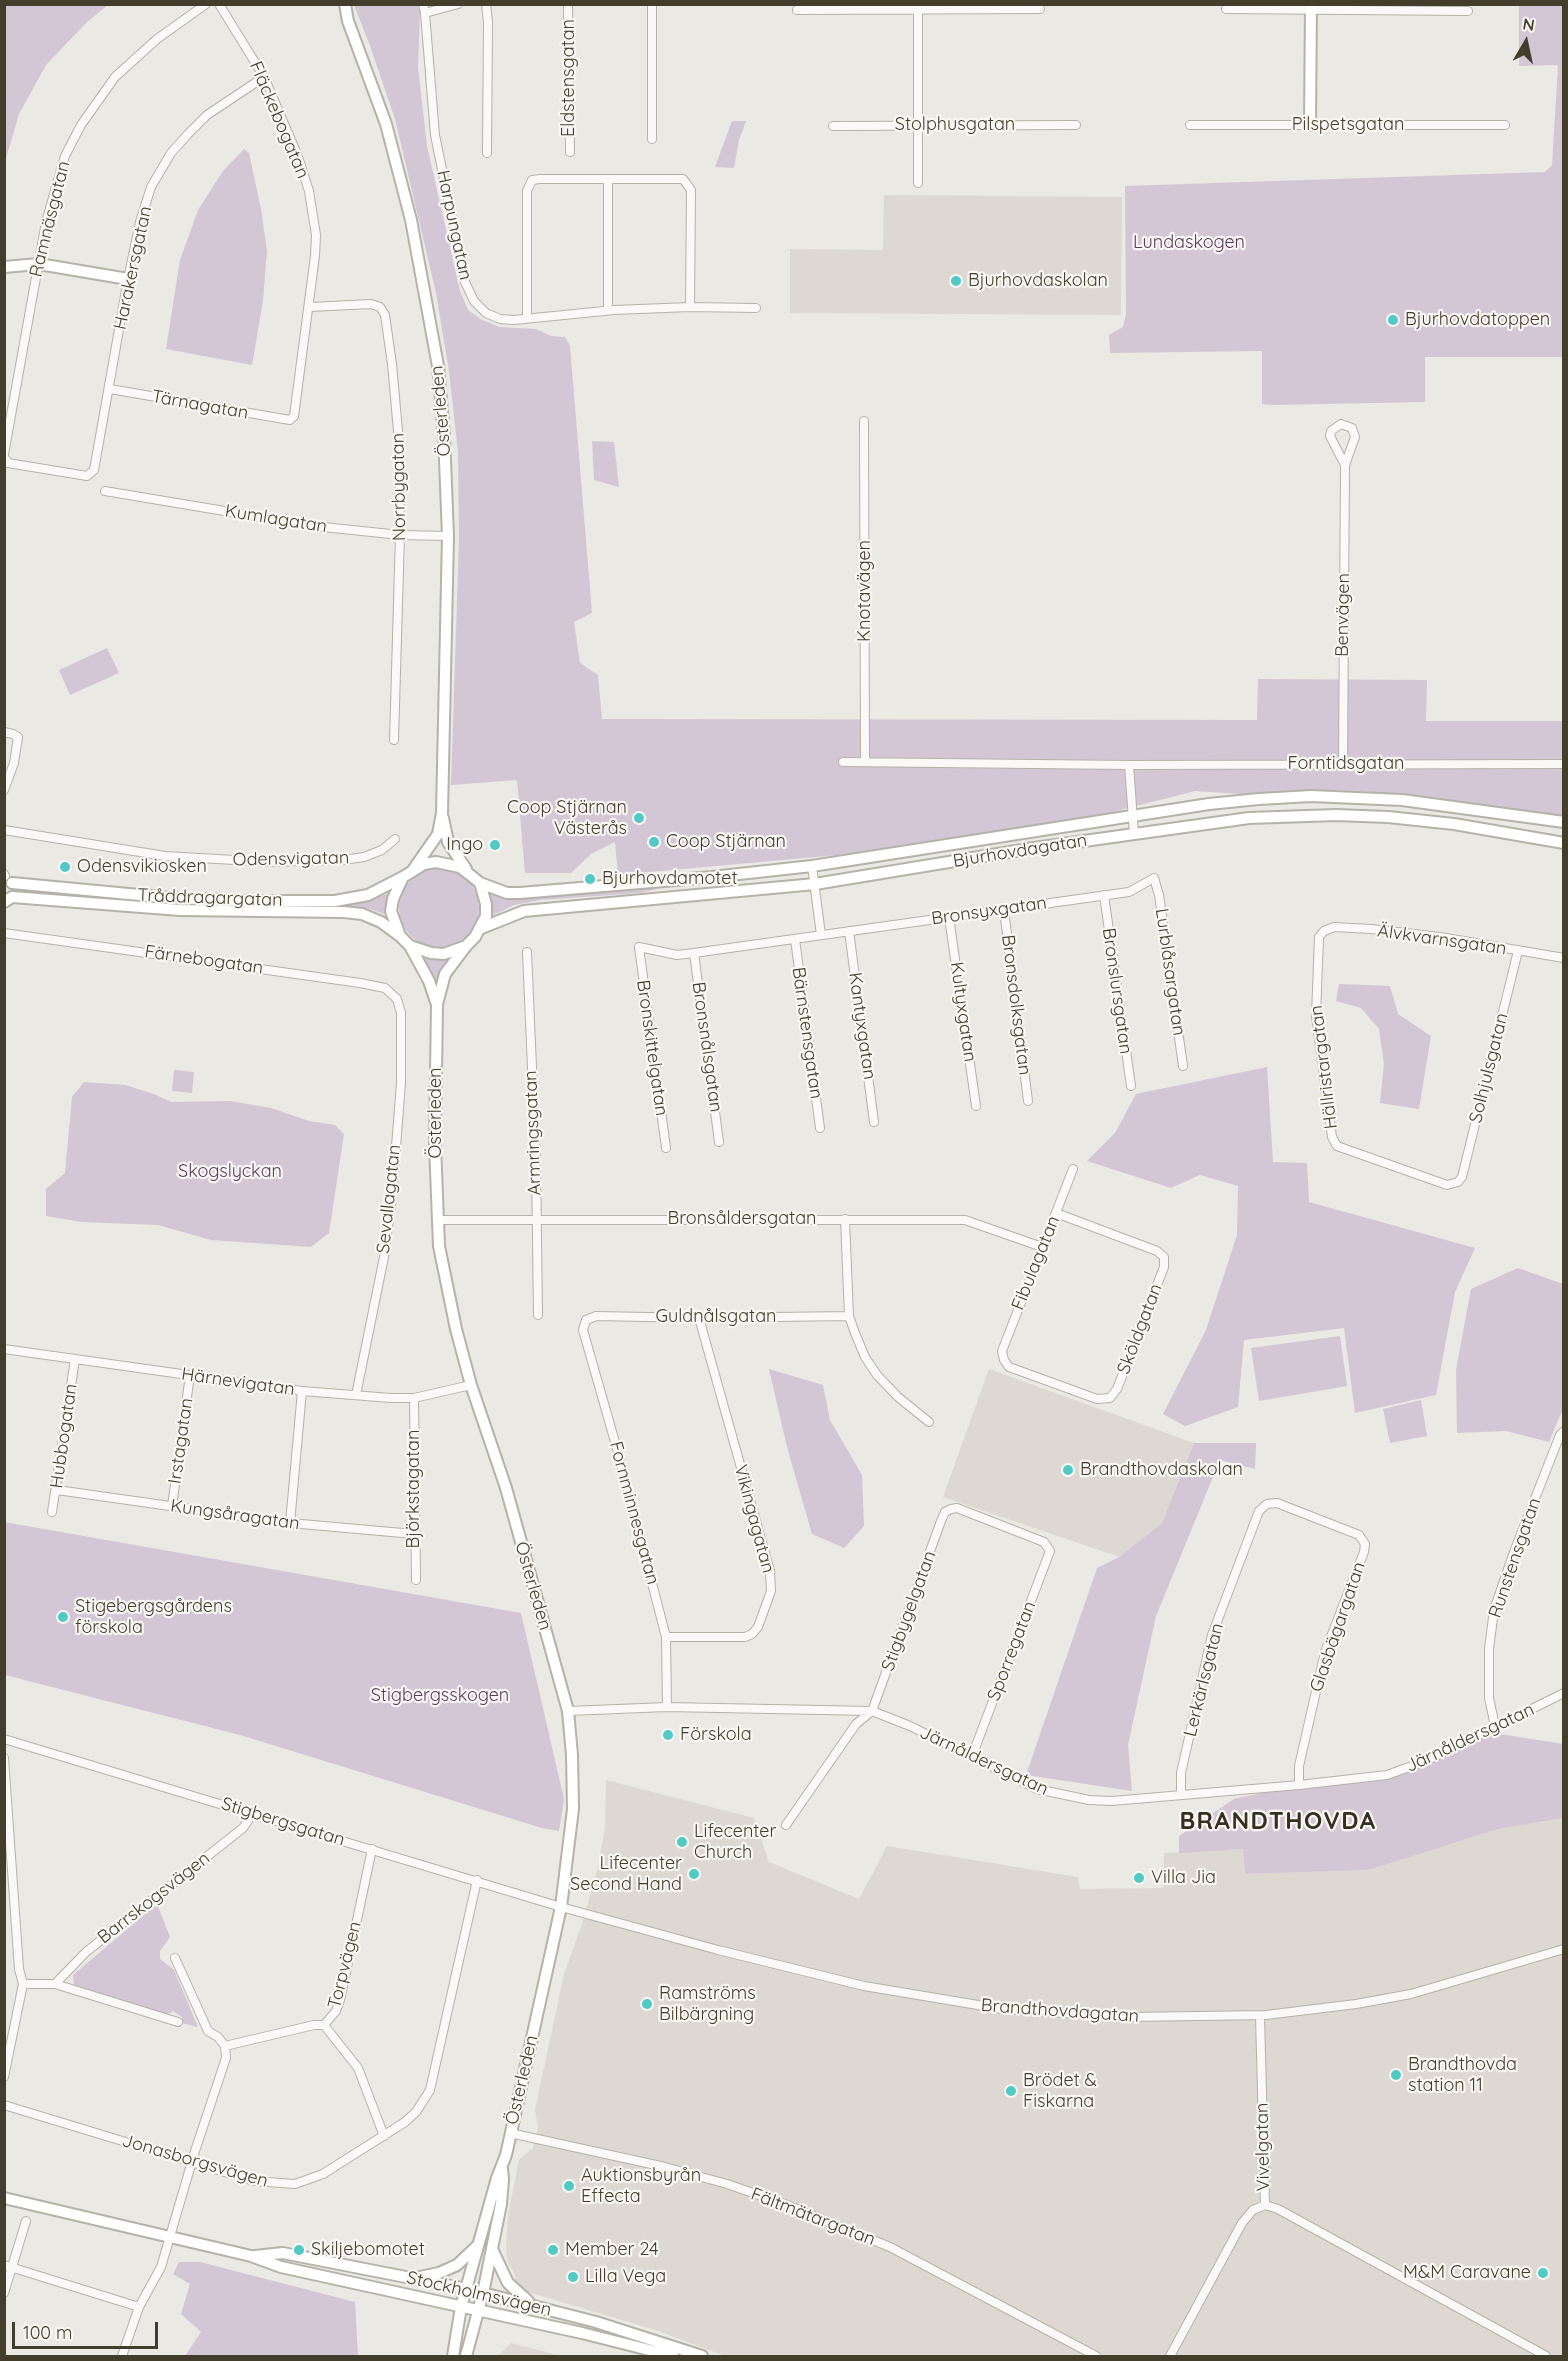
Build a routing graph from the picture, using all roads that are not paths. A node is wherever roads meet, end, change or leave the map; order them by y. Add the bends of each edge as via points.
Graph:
1 (206, 4) edge
2 (219, 4) edge
3 (336, 4) edge
4 (345, 4) edge
5 (458, 4) edge
6 (486, 4) edge
7 (568, 4) edge
8 (652, 4) edge
9 (918, 7) edge
10 (1311, 7) edge
11 (424, 9) edge
12 (1040, 9) dead end
13 (1226, 9) dead end
14 (797, 10) dead end
15 (1468, 11) dead end
16 (348, 21) junction
17 (264, 77) junction
18 (919, 125) junction
19 (1076, 125) dead end
20 (1190, 125) dead end
21 (1310, 125) junction
22 (1505, 125) dead end
23 (833, 126) dead end
24 (651, 139) dead end
25 (570, 152) dead end
26 (487, 153) dead end
27 (608, 179) junction
28 (918, 183) dead end
29 (39, 264) junction
30 (4, 267) edge
31 (128, 279) junction
32 (310, 307) junction
33 (690, 307) junction
34 (756, 308) dead end
35 (608, 310) junction
36 (527, 318) junction
37 (110, 389) junction
38 (290, 420) joint
39 (864, 421) dead end
40 (5, 458) edge
41 (1345, 465) junction
42 (105, 490) dead end
43 (400, 535) junction
44 (448, 536) junction
45 (4, 732) edge
46 (394, 740) dead end
47 (865, 761) junction
48 (843, 762) dead end
49 (1343, 764) junction
50 (1563, 764) edge
51 (1129, 765) junction
52 (7, 773) edge
53 (4, 790) edge
54 (442, 813) junction
55 (1134, 816) junction
56 (1563, 822) edge
57 (4, 830) edge
58 (1134, 834) junction
59 (395, 839) dead end
60 (1563, 843) edge
61 (812, 866) junction
62 (413, 870) junction
63 (469, 874) junction
64 (7, 877) edge
65 (404, 877) junction
66 (712, 877) junction
67 (1154, 878) joint
68 (480, 883) junction
69 (815, 884) junction
70 (713, 894) junction
71 (1104, 895) junction
72 (8, 900) edge
73 (1004, 910) junction
74 (950, 917) junction
75 (479, 929) junction
76 (849, 931) junction
77 (4, 933) edge
78 (1322, 933) joint
79 (821, 935) junction
80 (400, 936) junction
81 (795, 939) junction
82 (410, 946) junction
83 (466, 946) junction
84 (639, 947) joint
85 (527, 951) dead end
86 (1518, 951) junction
87 (694, 953) junction
88 (1563, 958) edge
89 (398, 1002) joint
90 (437, 1005) junction
91 (1183, 1066) dead end
92 (1131, 1086) dead end
93 (1028, 1101) dead end
94 (976, 1106) dead end
95 (874, 1122) dead end
96 (820, 1128) dead end
97 (719, 1142) dead end
98 (666, 1148) dead end
99 (1072, 1169) dead end
100 (1456, 1183) joint
101 (1056, 1213) junction
102 (536, 1218) junction
103 (845, 1219) junction
104 (437, 1220) junction
105 (1042, 1247) junction
106 (538, 1315) dead end
107 (849, 1316) junction
108 (699, 1318) junction
109 (585, 1322) joint
110 (4, 1349) edge
111 (75, 1359) junction
112 (190, 1375) junction
113 (471, 1385) junction
114 (302, 1391) junction
115 (356, 1395) junction
116 (1111, 1397) joint
117 (414, 1398) junction
118 (929, 1422) dead end
119 (1563, 1431) edge
120 (57, 1490) junction
121 (172, 1506) junction
122 (947, 1511) joint
123 (52, 1512) dead end
124 (290, 1523) junction
125 (414, 1534) junction
126 (1363, 1540) joint
127 (416, 1580) dead end
128 (666, 1637) junction
129 (1563, 1693) edge
130 (667, 1707) junction
131 (568, 1711) junction
132 (872, 1712) junction
133 (1496, 1726) junction
134 (4, 1739) edge
135 (972, 1756) junction
136 (4, 1758) edge
137 (1299, 1785) junction
138 (1181, 1795) junction
139 (252, 1812) junction
140 (786, 1825) dead end
141 (372, 1849) junction
142 (477, 1880) junction
143 (561, 1907) junction
144 (1563, 1949) edge
145 (175, 1958) dead end
146 (23, 1984) junction
147 (55, 1984) junction
148 (1260, 2016) junction
149 (178, 2022) dead end
150 (324, 2025) junction
151 (225, 2046) junction
152 (4, 2077) edge
153 (4, 2105) edge
154 (510, 2133) junction
155 (384, 2136) junction
156 (193, 2163) junction
157 (502, 2168) junction
158 (4, 2198) edge
159 (1265, 2205) junction
160 (26, 2220) dead end
161 (171, 2236) junction
162 (478, 2245) junction
163 (492, 2249) junction
164 (251, 2256) junction
165 (8, 2266) edge
166 (415, 2278) junction
167 (467, 2289) junction
168 (4, 2293) edge
169 (483, 2293) junction
170 (534, 2305) junction
171 (139, 2307) junction
172 (461, 2307) junction
173 (479, 2310) junction
174 (122, 2356) edge
175 (453, 2356) edge
176 (466, 2356) edge
177 (673, 2356) edge
178 (702, 2356) edge
179 (1096, 2356) edge
180 (1170, 2356) edge
181 (1546, 2356) edge

1 - 29 street, Ramnäsgatan via 136,56 97,100 65,156
2 - 17 street, Fläckebogatan
3 - 16 main road, Österleden
4 - 16 main road, Österleden
5 - 11 street
6 - 26 street
7 - 25 street, Eldstensgatan
8 - 24 street
9 - 12 street
9 - 14 street
9 - 18 street
10 - 13 street
10 - 15 street
10 - 21 main road
11 - 36 street, Harpungatan via 435,135 465,282 474,302 486,313 500,319
16 - 44 main road, Österleden via 386,124 424,285 438,366
17 - 31 street, Harakersgatan via 207,115 171,153 151,187
17 - 32 street, Fläckebogatan via 309,191 316,235
18 - 19 street, Stolphusgatan
18 - 23 street, Stolphusgatan
18 - 28 street
20 - 21 street, Pilspetsgatan
21 - 22 street, Pilspetsgatan
27 - 33 street via 682,179 689,184
27 - 35 street
27 - 36 street via 532,180 527,191
29 - 30 main road
29 - 31 main road
29 - 40 street, Ramnäsgatan
31 - 37 street, Harakersgatan
32 - 38 street, Fläckebogatan via 294,416
32 - 43 street, Norrbygatan via 371,304 380,307 385,315 399,441
33 - 34 street, Harpungatan
33 - 35 street, Harpungatan
35 - 36 street, Harpungatan
37 - 38 street, Tärnagatan
37 - 40 street, Harakersgatan via 94,471 87,476 8,463
39 - 47 street, Knotavägen
41 - 41 street, Benvägen via 1330,436 1341,424 1352,428 1355,437
41 - 49 street, Benvägen
42 - 43 street, Kumlagatan via 282,522
43 - 44 street, Kumlagatan
43 - 46 street, Norrbygatan
44 - 54 main road, Österleden
45 - 52 street via 18,737 14,763
47 - 48 street, Forntidsgatan
47 - 51 street, Forntidsgatan
49 - 50 street, Forntidsgatan
49 - 51 street, Forntidsgatan
51 - 55 street
52 - 53 street
54 - 62 main road, Österleden via 438,834
54 - 63 main road, Österleden via 448,842
55 - 56 main road, Bjurhovdagatan via 1259,799 1322,796 1402,800
55 - 58 street
55 - 61 main road, Bjurhovdagatan
57 - 59 street, Odensvigatan via 165,856 269,862 343,861 382,850
58 - 60 main road, Bjurhovdagatan via 1249,818 1336,815 1414,819
58 - 69 main road, Bjurhovdagatan
61 - 66 main road, Bjurhovdagatan
61 - 69 street
62 - 63 main road via 436,862 460,867
62 - 65 main road
63 - 68 main road
64 - 65 main road, Tråddragargatan via 171,898 335,901 368,896
64 - 72 main road, Tråddragargatan via 14,888
65 - 80 main road via 391,911
66 - 68 main road, Bjurhovdagatan via 520,893 507,893
66 - 70 main road
67 - 71 street, Bronsyxgatan via 1129,892
67 - 91 street, Lurblåsargatan
68 - 75 main road via 486,916
69 - 70 main road, Bjurhovdagatan
69 - 79 street
70 - 75 main road, Bjurhovdagatan via 524,911
71 - 73 street, Bronsyxgatan
71 - 92 street, Bronslursgatan
72 - 80 main road, Tråddragargatan via 180,910 344,912 381,922
73 - 74 street, Bronsyxgatan
73 - 93 street, Bronsdolksgatan
74 - 76 street, Bronsyxgatan
74 - 94 street, Kultyxgatan
75 - 83 main road
76 - 79 street, Bronsyxgatan
76 - 95 street, Kantyxgatan
77 - 89 street, Färnebogatan via 360,983 385,988
78 - 86 street, Älvkvarnsgatan via 1334,927 1371,929
78 - 100 street, Hällristargatan via 1316,1016 1334,1142 1447,1185
79 - 81 street, Bronsyxgatan
80 - 82 main road
81 - 87 street, Bronsyxgatan
81 - 96 street, Bärnstensgatan
82 - 83 main road via 444,954
82 - 90 main road, Österleden
83 - 90 main road, Österleden via 445,974
84 - 87 street, Bronsyxgatan via 676,955
84 - 98 street, Bronskittelgatan
85 - 102 street, Armringsgatan
86 - 88 street, Älvkvarnsgatan
86 - 100 street, Solhjulsgatan via 1462,1177
87 - 97 street, Bronsnålsgatan
89 - 115 street, Sevallagatan via 401,1083 392,1197
90 - 104 main road, Österleden
99 - 101 street, Fibulagatan
101 - 105 street, Fibulagatan
101 - 116 street, Sköldgatan via 1157,1251 1164,1260
102 - 103 street, Bronsåldersgatan
102 - 104 street, Bronsåldersgatan
102 - 106 street, Armringsgatan
103 - 105 street, Bronsåldersgatan via 965,1220
103 - 107 street
104 - 113 main road, Österleden via 456,1329
105 - 116 street, Fibulagatan via 1002,1351 1004,1358 1009,1367 1097,1399
107 - 108 street, Guldnålsgatan
107 - 118 street via 877,1374
108 - 109 street, Guldnålsgatan via 596,1316
108 - 128 street, Vikingagatan via 770,1571 771,1591 752,1634
109 - 128 street, Fornminnesgatan via 583,1330
110 - 111 street, Härnevigatan
111 - 112 street, Härnevigatan
111 - 120 street, Hubbogatan
112 - 114 street, Härnevigatan
112 - 121 street, Irstagatan
113 - 117 street, Härnevigatan
113 - 131 main road, Österleden via 506,1488
114 - 115 street, Härnevigatan
114 - 124 street
115 - 117 street, Härnevigatan
117 - 125 street, Björkstagatan
119 - 133 street, Runstensgatan via 1494,1610 1489,1687
120 - 121 street, Kungsåragatan
120 - 123 street, Hubbogatan
121 - 124 street, Kungsåragatan
122 - 132 street, Stigbygelgatan
122 - 135 street, Sporregatan via 957,1508 1044,1542 1050,1551
124 - 125 street, Kungsåragatan
125 - 127 street, Björkstagatan
126 - 137 street, Glasbägargatan via 1364,1552 1325,1652 1299,1766
126 - 138 street, Lerkärlsgatan via 1359,1535 1277,1503 1259,1511 1212,1635 1181,1773
128 - 130 street, Fornminnesgatan
129 - 133 street, Järnåldersgatan
130 - 131 street, Järnåldersgatan
130 - 132 street, Järnåldersgatan
131 - 143 main road, Österleden via 573,1809
132 - 135 street, Järnåldersgatan
132 - 140 street via 856,1724
133 - 137 street, Järnåldersgatan via 1426,1761 1388,1774
134 - 139 street, Stigbergsgatan
135 - 138 street, Järnåldersgatan via 1037,1789 1062,1796 1112,1801
136 - 146 street
137 - 138 street, Järnåldersgatan
139 - 141 street, Stigbergsgatan
139 - 147 street, Barrskogsvägen via 243,1828 87,1952
141 - 142 street, Stigbergsgatan
141 - 150 street, Torpvägen via 340,2000
142 - 143 street, Stigbergsgatan
142 - 155 street, Jonasborgsvägen via 430,2090 416,2112
143 - 148 street, Brandthovdagatan via 864,1986 963,2003 1084,2016
143 - 154 main road, Österleden
144 - 148 street, Brandthovdagatan via 1411,1994
145 - 151 street via 208,2031
146 - 147 street
146 - 152 street
147 - 149 street
148 - 159 street, Vivelgatan
150 - 151 street
150 - 155 street, Torpvägen via 358,2068
151 - 156 street via 226,2058
153 - 156 street, Jonasborgsvägen
154 - 157 main road, Österleden
154 - 179 street, Fältmätargatan via 665,2167 787,2205 890,2247
155 - 156 street, Jonasborgsvägen via 323,2174 295,2184 254,2181
156 - 161 street
157 - 162 main road, Österleden
157 - 163 main road, Österleden via 501,2204
158 - 161 main road, Stockholmsvägen
159 - 180 street, Vivelgatan via 1253,2210 1242,2223
159 - 181 street
160 - 165 street
161 - 164 main road, Stockholmsvägen
161 - 171 street via 161,2267
162 - 166 main road via 457,2265
162 - 167 main road, Österleden
163 - 169 main road, Österleden
163 - 170 main road via 508,2283
164 - 166 main road, Stockholmsvägen via 283,2253
164 - 172 main road, Stockholmsvägen via 281,2267
165 - 168 street
165 - 171 street
166 - 167 main road, Stockholmsvägen
167 - 169 main road, Stockholmsvägen
167 - 172 main road, Österleden
169 - 170 main road, Stockholmsvägen
169 - 173 main road, Österleden
170 - 178 main road, Stockholmsvägen
171 - 174 street
172 - 173 main road, Stockholmsvägen
172 - 175 main road, Österleden
173 - 176 main road, Österleden
173 - 177 main road, Stockholmsvägen

